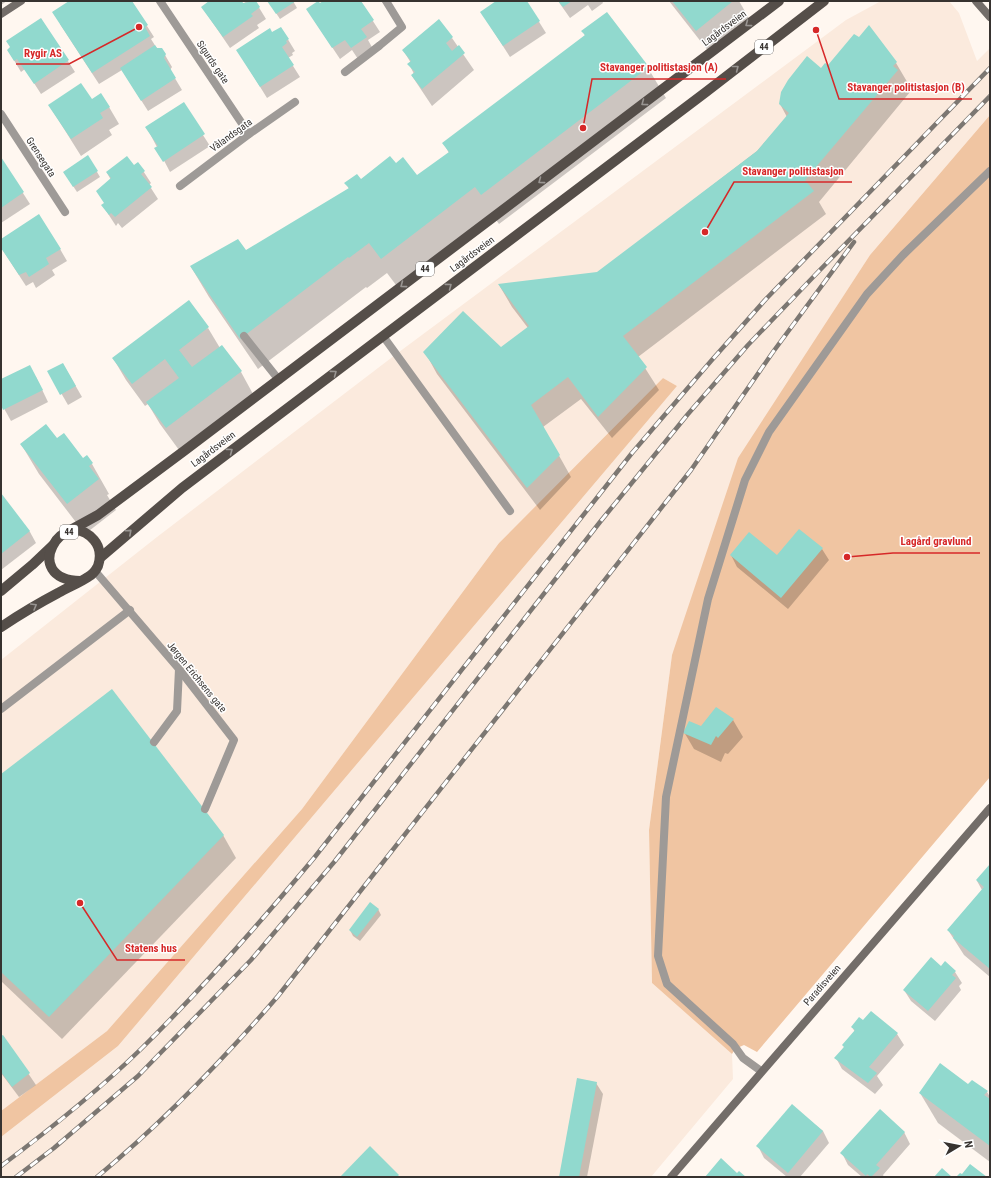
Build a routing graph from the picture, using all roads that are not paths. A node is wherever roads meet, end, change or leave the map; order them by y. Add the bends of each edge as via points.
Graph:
1 (21, 1) edge
2 (160, 1) edge
3 (386, 1) edge
4 (779, 1) edge
5 (824, 1) edge
6 (976, 1) edge
7 (1, 14) edge
8 (990, 17) edge
9 (345, 72) dead end
10 (295, 102) dead end
11 (1, 114) edge
12 (249, 134) junction
13 (990, 171) edge
14 (180, 186) dead end
15 (65, 212) dead end
16 (244, 336) dead end
17 (383, 336) junction
18 (279, 380) junction
19 (510, 512) dead end
20 (67, 532) junction
21 (52, 546) junction
22 (100, 558) junction
23 (95, 571) junction
24 (80, 581) junction
25 (1, 591) edge
26 (130, 610) junction
27 (1, 627) edge
28 (179, 669) junction
29 (1, 709) edge
30 (154, 742) dead end
31 (990, 808) edge
32 (205, 809) dead end
33 (761, 1071) junction
34 (671, 1177) edge

1 - 7 street
2 - 12 street, Sigurds gate
3 - 9 street via 402,26
4 -> 18 main road, Lagårdsveien / 44
17 -> 5 main road, Lagårdsveien / 44
6 - 8 street
10 - 12 street, Vålandsgata
11 - 15 street, Grensegata
12 - 14 street, Vålandsgata
13 - 33 street via 902,255 866,294 769,432 745,480 708,599 666,797 658,956 667,984 733,1044 744,1058
16 - 18 street
17 - 19 street
22 -> 17 main road, Lagårdsveien / 44 via 182,488
18 - 20 main road, Lagårdsveien / 44 via 98,515
20 - 21 main road, 44 via 59,536
20 - 22 main road, 44 via 82,532 89,536 99,549
21 - 24 main road, 44 via 50,560 55,572 68,581
21 - 25 main road, 44
22 - 23 main road, 44
23 - 24 main road
23 - 26 street, Jørgen Erichsens gate
27 -> 24 main road
26 - 28 street, Jørgen Erichsens gate
26 - 29 street
28 - 30 street via 178,711
28 - 32 street, Jørgen Erichsens gate via 234,740
31 - 33 street, Paradisveien
33 - 34 street, Paradisveien

